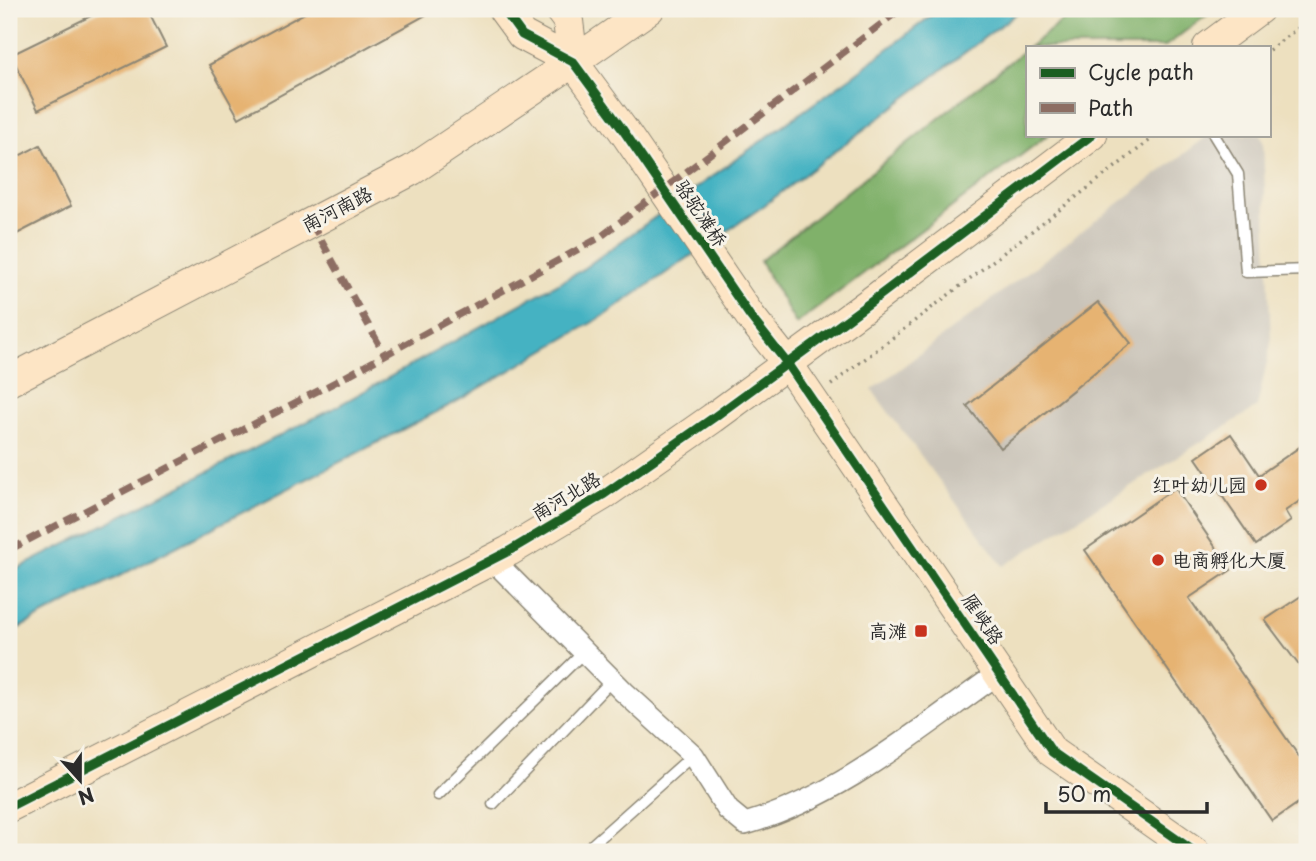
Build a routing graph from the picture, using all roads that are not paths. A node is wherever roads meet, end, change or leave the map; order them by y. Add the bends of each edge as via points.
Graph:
1 (503, 9) edge
2 (559, 9) edge
3 (649, 9) edge
4 (1259, 9) edge
5 (1209, 46) edge
6 (573, 62) junction
7 (1091, 136) edge
8 (1215, 136) edge
9 (1307, 270) edge
10 (787, 363) junction
11 (9, 381) edge
12 (492, 559) junction
13 (584, 652) junction
14 (999, 673) junction
15 (612, 680) junction
16 (693, 755) junction
17 (438, 795) dead end
18 (493, 804) dead end
19 (9, 807) edge
20 (584, 852) edge
21 (1195, 852) edge

1 - 6 street via 522,35
2 - 6 street via 568,21
3 - 6 street, 南河南路
4 - 5 street
6 - 10 street, 骆驼滩桥
6 - 11 street, 南河南路 via 412,170
7 - 10 street, 南河北路
8 - 9 lane via 1238,174 1245,272
10 - 12 street, 南河北路 via 603,495
10 - 14 street, 雁峡路
12 - 13 street
12 - 19 street, 南河北路
13 - 15 street
13 - 17 lane
14 - 16 street via 856,774 775,815 745,824 728,810
14 - 21 street, 雁峡路 via 1052,752
15 - 16 street
15 - 18 lane
16 - 20 lane

